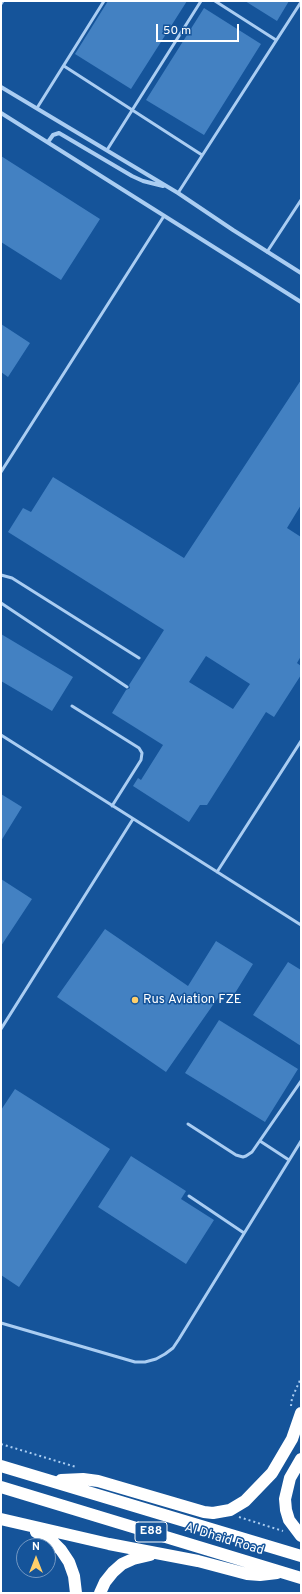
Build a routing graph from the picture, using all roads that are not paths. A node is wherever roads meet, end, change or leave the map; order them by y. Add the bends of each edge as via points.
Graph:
1 (3, 1) edge
2 (104, 1) edge
3 (201, 1) edge
4 (216, 1) edge
5 (301, 2) edge
6 (1, 4) edge
7 (276, 40) junction
8 (64, 66) junction
9 (1, 87) edge
10 (37, 108) junction
11 (132, 110) junction
12 (1, 113) edge
13 (48, 142) junction
14 (107, 150) junction
15 (202, 155) junction
16 (165, 186) junction
17 (178, 193) junction
18 (301, 200) edge
19 (164, 216) junction
20 (268, 252) junction
21 (301, 273) edge
22 (301, 302) edge
23 (1, 472) edge
24 (1, 575) edge
25 (1, 604) edge
26 (140, 658) dead end
27 (127, 686) dead end
28 (72, 706) dead end
29 (1, 736) edge
30 (301, 740) edge
31 (112, 806) junction
32 (133, 819) junction
33 (217, 872) junction
34 (301, 925) edge
35 (1, 1029) edge
36 (301, 1081) edge
37 (188, 1124) dead end
38 (260, 1141) junction
39 (301, 1142) edge
40 (289, 1160) junction
41 (189, 1196) dead end
42 (244, 1233) junction
43 (1, 1323) edge
44 (296, 1411) edge
45 (300, 1461) edge
46 (1, 1466) edge
47 (54, 1482) junction
48 (1, 1487) edge
49 (6, 1520) edge
50 (301, 1536) edge
51 (160, 1554) junction
52 (301, 1556) edge
53 (281, 1572) junction
54 (301, 1578) edge
55 (76, 1593) edge
56 (100, 1593) edge

1 - 6 lane
2 - 8 lane
3 - 11 lane
4 - 7 lane
5 - 7 lane
7 - 15 lane
8 - 10 lane
8 - 11 lane
9 - 10 street
10 - 14 street
11 - 14 lane
11 - 15 lane
12 - 13 street
13 - 16 street via 53,135 59,133 132,176 148,183
13 - 19 street
14 - 16 street
15 - 17 lane
16 - 17 street
17 - 20 street
18 - 20 lane
19 - 22 street
19 - 23 lane
20 - 21 street
24 - 26 lane via 12,578
25 - 27 lane
28 - 31 lane via 139,748 142,753 141,760
29 - 31 lane
30 - 33 lane
31 - 32 lane
32 - 33 lane
32 - 35 lane
33 - 34 lane
36 - 38 lane
37 - 38 lane via 239,1156 250,1155
38 - 40 lane
39 - 40 lane
40 - 42 lane
41 - 42 lane
42 - 43 lane via 173,1348 156,1359 145,1362 130,1361
44 - 47 highway via 292,1439 272,1473 245,1501 222,1512 204,1512 98,1481
45 - 50 highway via 286,1488 285,1499 290,1520
46 - 47 highway, Al Dhaid Road / E88
47 - 52 highway, Al Dhaid Road / E88
48 - 53 highway, Al Dhaid Road / E88
49 - 51 highway
49 - 55 highway via 39,1532 61,1550 74,1576
51 - 53 highway via 247,1574
51 - 56 highway via 145,1555 122,1564 105,1582
53 - 54 highway, Al Dhaid Road / E88

